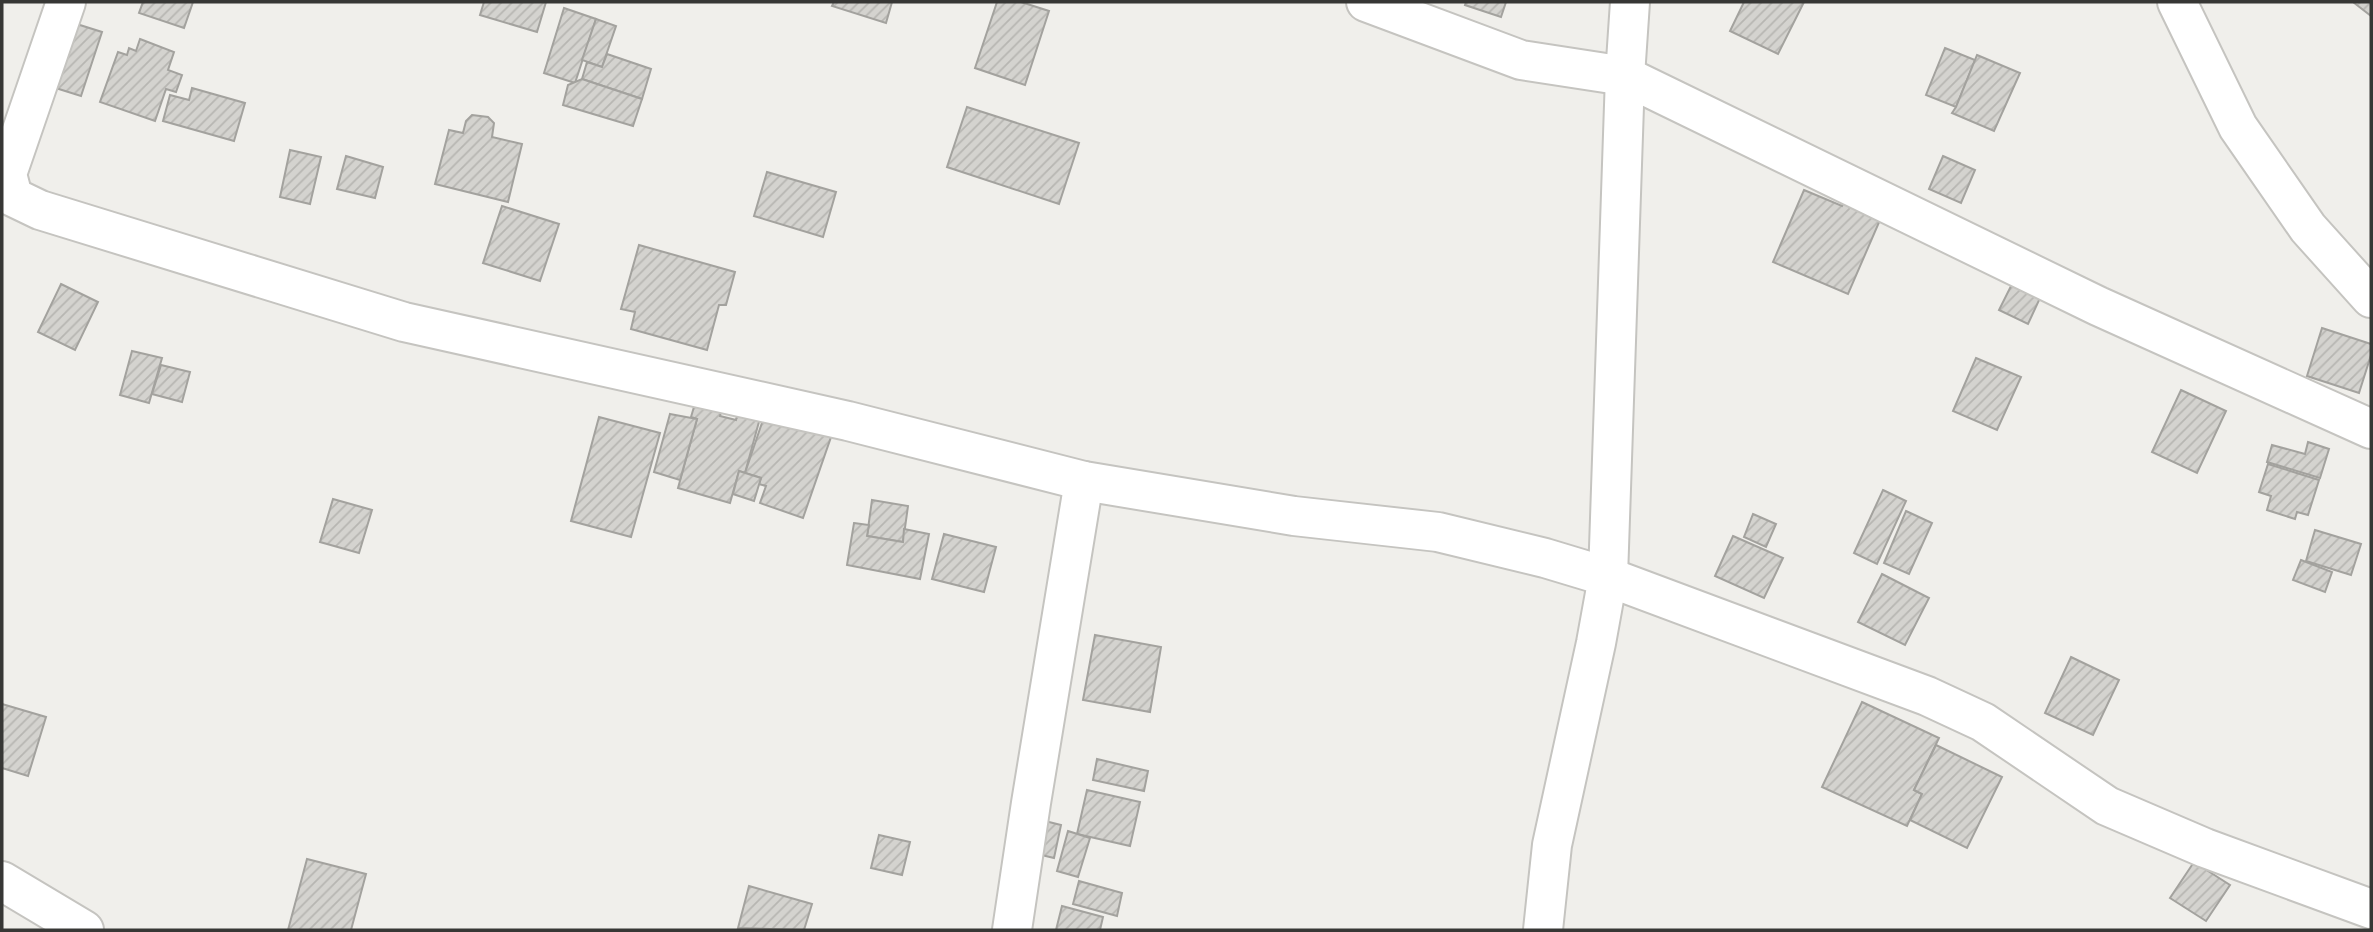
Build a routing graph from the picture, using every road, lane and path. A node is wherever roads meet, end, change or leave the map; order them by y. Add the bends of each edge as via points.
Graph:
1 (66, 2) edge
2 (1366, 2) edge
3 (1630, 2) edge
4 (2177, 2) edge
5 (1625, 76) junction
6 (2371, 298) edge
7 (2371, 429) edge
8 (1084, 481) junction
9 (1608, 577) junction
10 (2, 881) edge
11 (2371, 909) edge
12 (84, 930) edge
13 (1012, 930) edge
14 (1543, 930) edge

1 - 8 street via 7,174 13,197 40,210 404,322 848,421
2 - 5 street via 1521,60
3 - 5 street
4 - 6 street via 2238,127 2308,228
5 - 7 street via 2098,306
5 - 9 street
8 - 9 street via 1294,516 1438,532
8 - 13 street
9 - 11 street via 1927,696 1983,722 2107,806 2205,848
9 - 14 street via 1552,845
10 - 12 street

